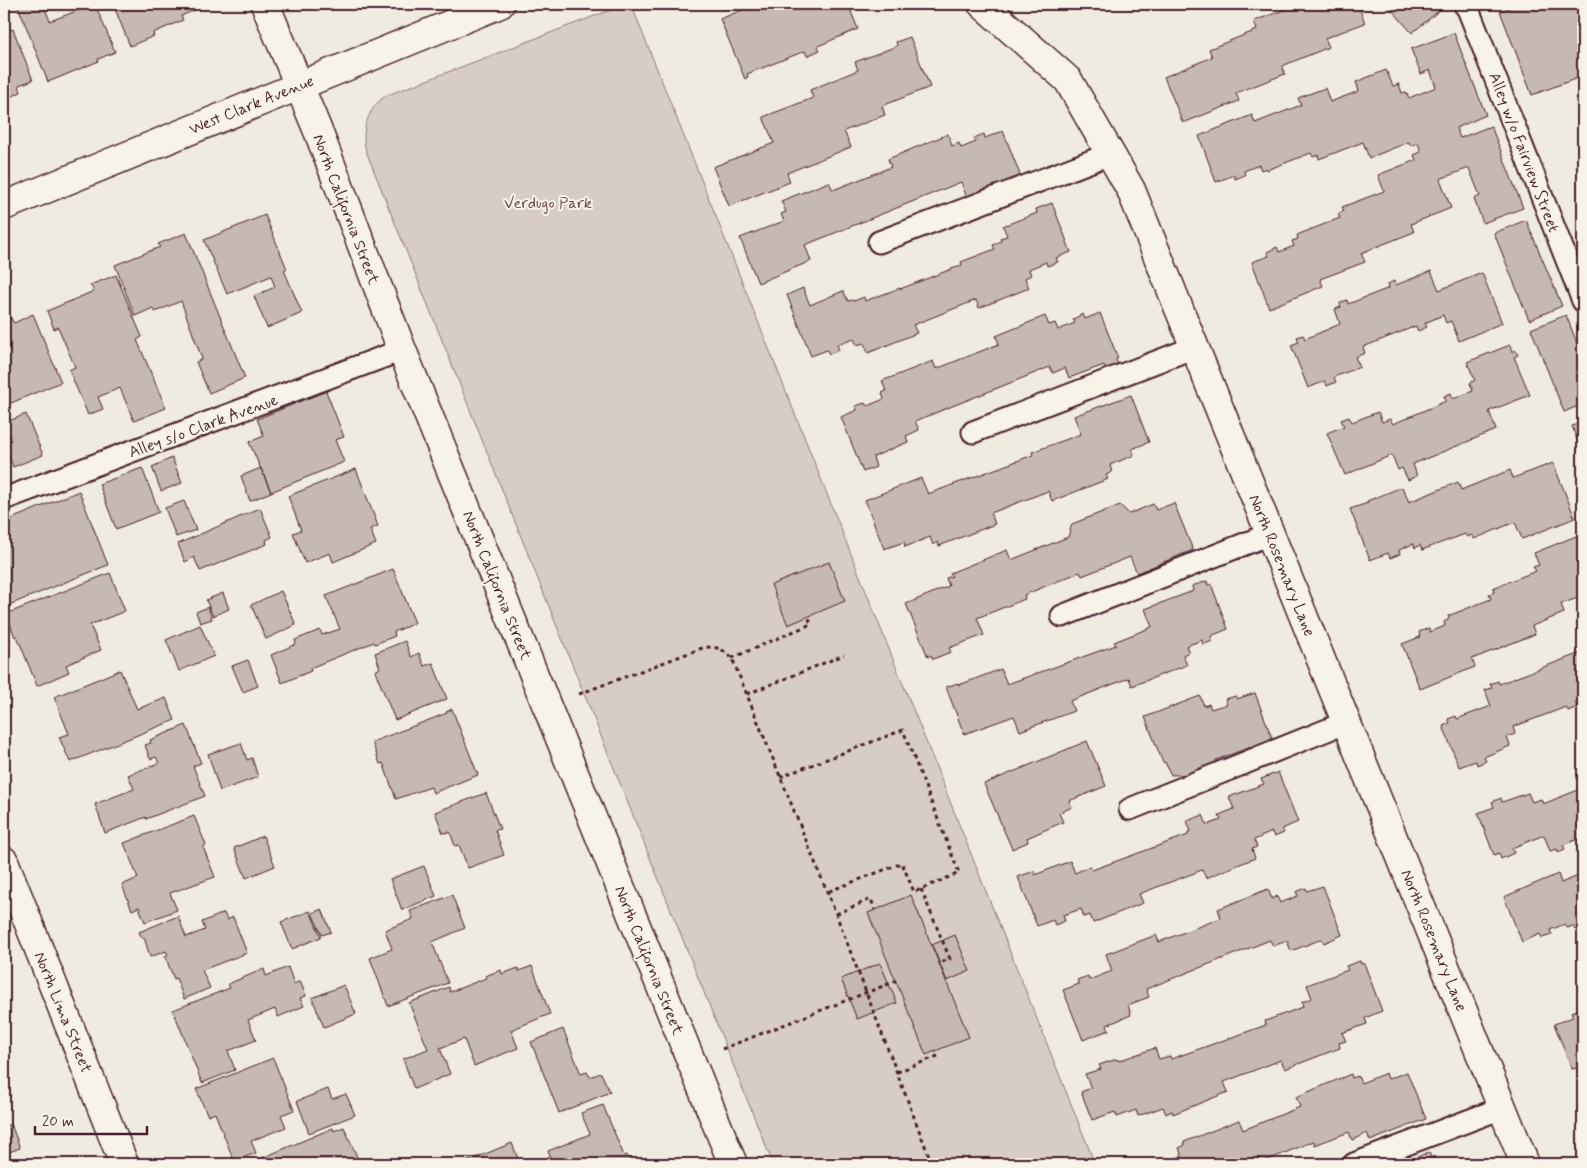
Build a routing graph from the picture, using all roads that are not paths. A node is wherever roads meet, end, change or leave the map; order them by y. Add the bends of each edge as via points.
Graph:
1 (265, 4) edge
2 (500, 4) edge
3 (982, 4) edge
4 (1464, 4) edge
5 (299, 85) junction
6 (1110, 154) junction
7 (4, 206) edge
8 (878, 242) dead end
9 (1583, 301) edge
10 (1195, 347) junction
11 (402, 350) junction
12 (973, 432) dead end
13 (4, 499) edge
14 (1270, 534) junction
15 (1062, 616) dead end
16 (1347, 722) junction
17 (1130, 809) dead end
18 (4, 861) edge
19 (1502, 1108) junction
20 (124, 1164) edge
21 (733, 1164) edge
22 (1354, 1164) edge
23 (1525, 1164) edge

1 - 5 street, North California Street
2 - 5 street, West Clark Avenue
3 - 6 street, North Rosemary Lane via 1068,80
4 - 9 lane, Alley w/o Fairview Street
5 - 7 street, West Clark Avenue
5 - 11 street, North California Street
6 - 8 lane
6 - 10 street, North Rosemary Lane via 1131,190
10 - 12 lane
10 - 14 street, North Rosemary Lane
11 - 13 lane, Alley s/o Clark Avenue
11 - 21 street, North California Street
14 - 15 lane
14 - 16 street, North Rosemary Lane
16 - 17 lane
16 - 19 street, North Rosemary Lane
18 - 20 street, North Lima Street
19 - 22 lane
19 - 23 street, North Rosemary Lane

